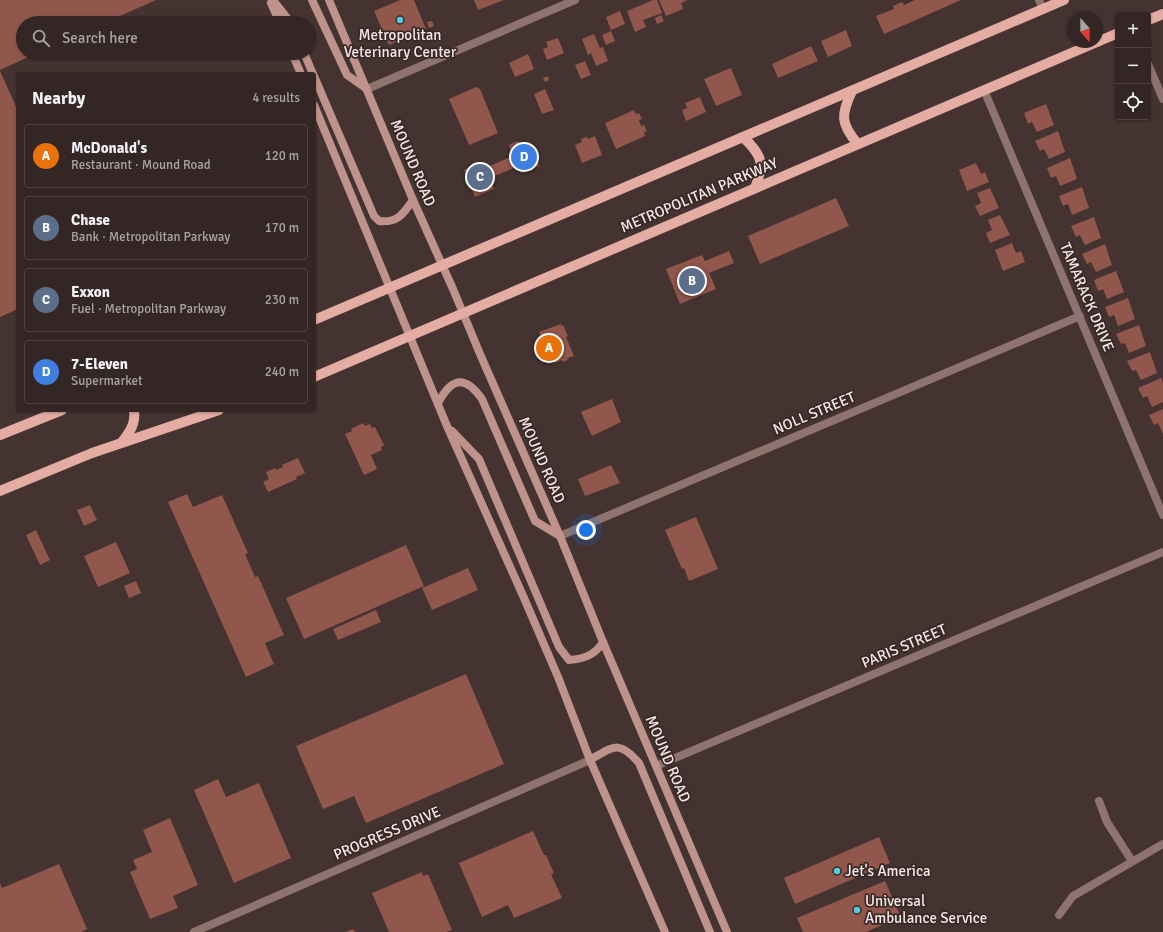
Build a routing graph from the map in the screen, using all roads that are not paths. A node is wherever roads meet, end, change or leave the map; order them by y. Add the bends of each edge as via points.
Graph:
1 (271, 0) edge
2 (312, 0) edge
3 (329, 0) edge
4 (575, 0) edge
5 (1064, 0) edge
6 (1041, 4) edge
7 (1163, 14) edge
8 (277, 16) edge
9 (285, 16) edge
10 (1151, 19) edge
11 (1115, 34) edge
12 (1103, 39) edge
13 (1083, 48) edge
14 (295, 60) edge
15 (307, 60) edge
16 (1151, 71) edge
17 (300, 72) edge
18 (313, 72) edge
19 (316, 80) edge
20 (367, 89) junction
21 (984, 90) junction
22 (852, 91) junction
23 (1163, 99) edge
24 (316, 110) edge
25 (744, 137) junction
26 (858, 144) junction
27 (755, 188) junction
28 (413, 200) junction
29 (443, 265) junction
30 (390, 288) junction
31 (463, 313) junction
32 (1080, 316) junction
33 (316, 319) edge
34 (410, 337) junction
35 (316, 376) edge
36 (438, 403) junction
37 (57, 412) edge
38 (134, 412) edge
39 (203, 412) edge
40 (447, 426) junction
41 (0, 435) edge
42 (122, 442) junction
43 (0, 491) edge
44 (1163, 515) edge
45 (560, 536) junction
46 (1163, 552) edge
47 (603, 642) junction
48 (590, 760) junction
49 (656, 766) junction
50 (1100, 801) dead end
51 (1163, 844) edge
52 (1132, 861) junction
53 (1059, 915) dead end
54 (194, 932) edge
55 (665, 932) edge
56 (710, 932) edge
57 (727, 932) edge

1 - 8 main road
1 - 9 main road
2 - 20 main road via 347,75
3 - 20 main road, MOUND ROAD
4 - 20 street
5 - 6 main road
6 - 22 main road
7 - 10 main road
11 - 12 main road, METROPOLITAN PARKWAY
13 - 21 main road, METROPOLITAN PARKWAY
14 - 17 main road
15 - 18 main road
16 - 23 street
19 - 28 main road via 374,216 379,221 394,220 404,214
20 - 28 main road, MOUND ROAD
21 - 26 main road, METROPOLITAN PARKWAY
21 - 32 street, TAMARACK DRIVE
22 - 25 main road
22 - 26 main road via 846,104 843,121
24 - 30 main road
25 - 27 main road via 757,151 760,159 761,166
25 - 29 main road
26 - 27 main road, METROPOLITAN PARKWAY
27 - 31 main road, METROPOLITAN PARKWAY
28 - 29 main road, MOUND ROAD
29 - 30 main road
29 - 31 main road, MOUND ROAD
30 - 33 main road
30 - 34 main road
31 - 34 main road, METROPOLITAN PARKWAY
31 - 45 main road, MOUND ROAD
32 - 44 street, TAMARACK DRIVE
32 - 45 street, NOLL STREET
34 - 35 main road, METROPOLITAN PARKWAY
34 - 36 main road
36 - 40 main road
36 - 45 main road via 444,392 458,382 465,382 474,388 482,399 535,521
37 - 41 main road
38 - 42 main road via 133,426
39 - 42 main road
40 - 47 main road via 479,459 559,647 566,657 569,660 584,658 598,650
40 - 48 main road via 551,663
42 - 43 main road
45 - 47 main road, MOUND ROAD
46 - 49 street, PARIS STREET
47 - 49 main road, MOUND ROAD
48 - 54 street, PROGRESS DRIVE
48 - 55 main road
48 - 56 main road via 614,747 628,751 638,763
49 - 57 main road, MOUND ROAD
50 - 52 street via 1108,822
51 - 52 street
52 - 53 street via 1073,896

